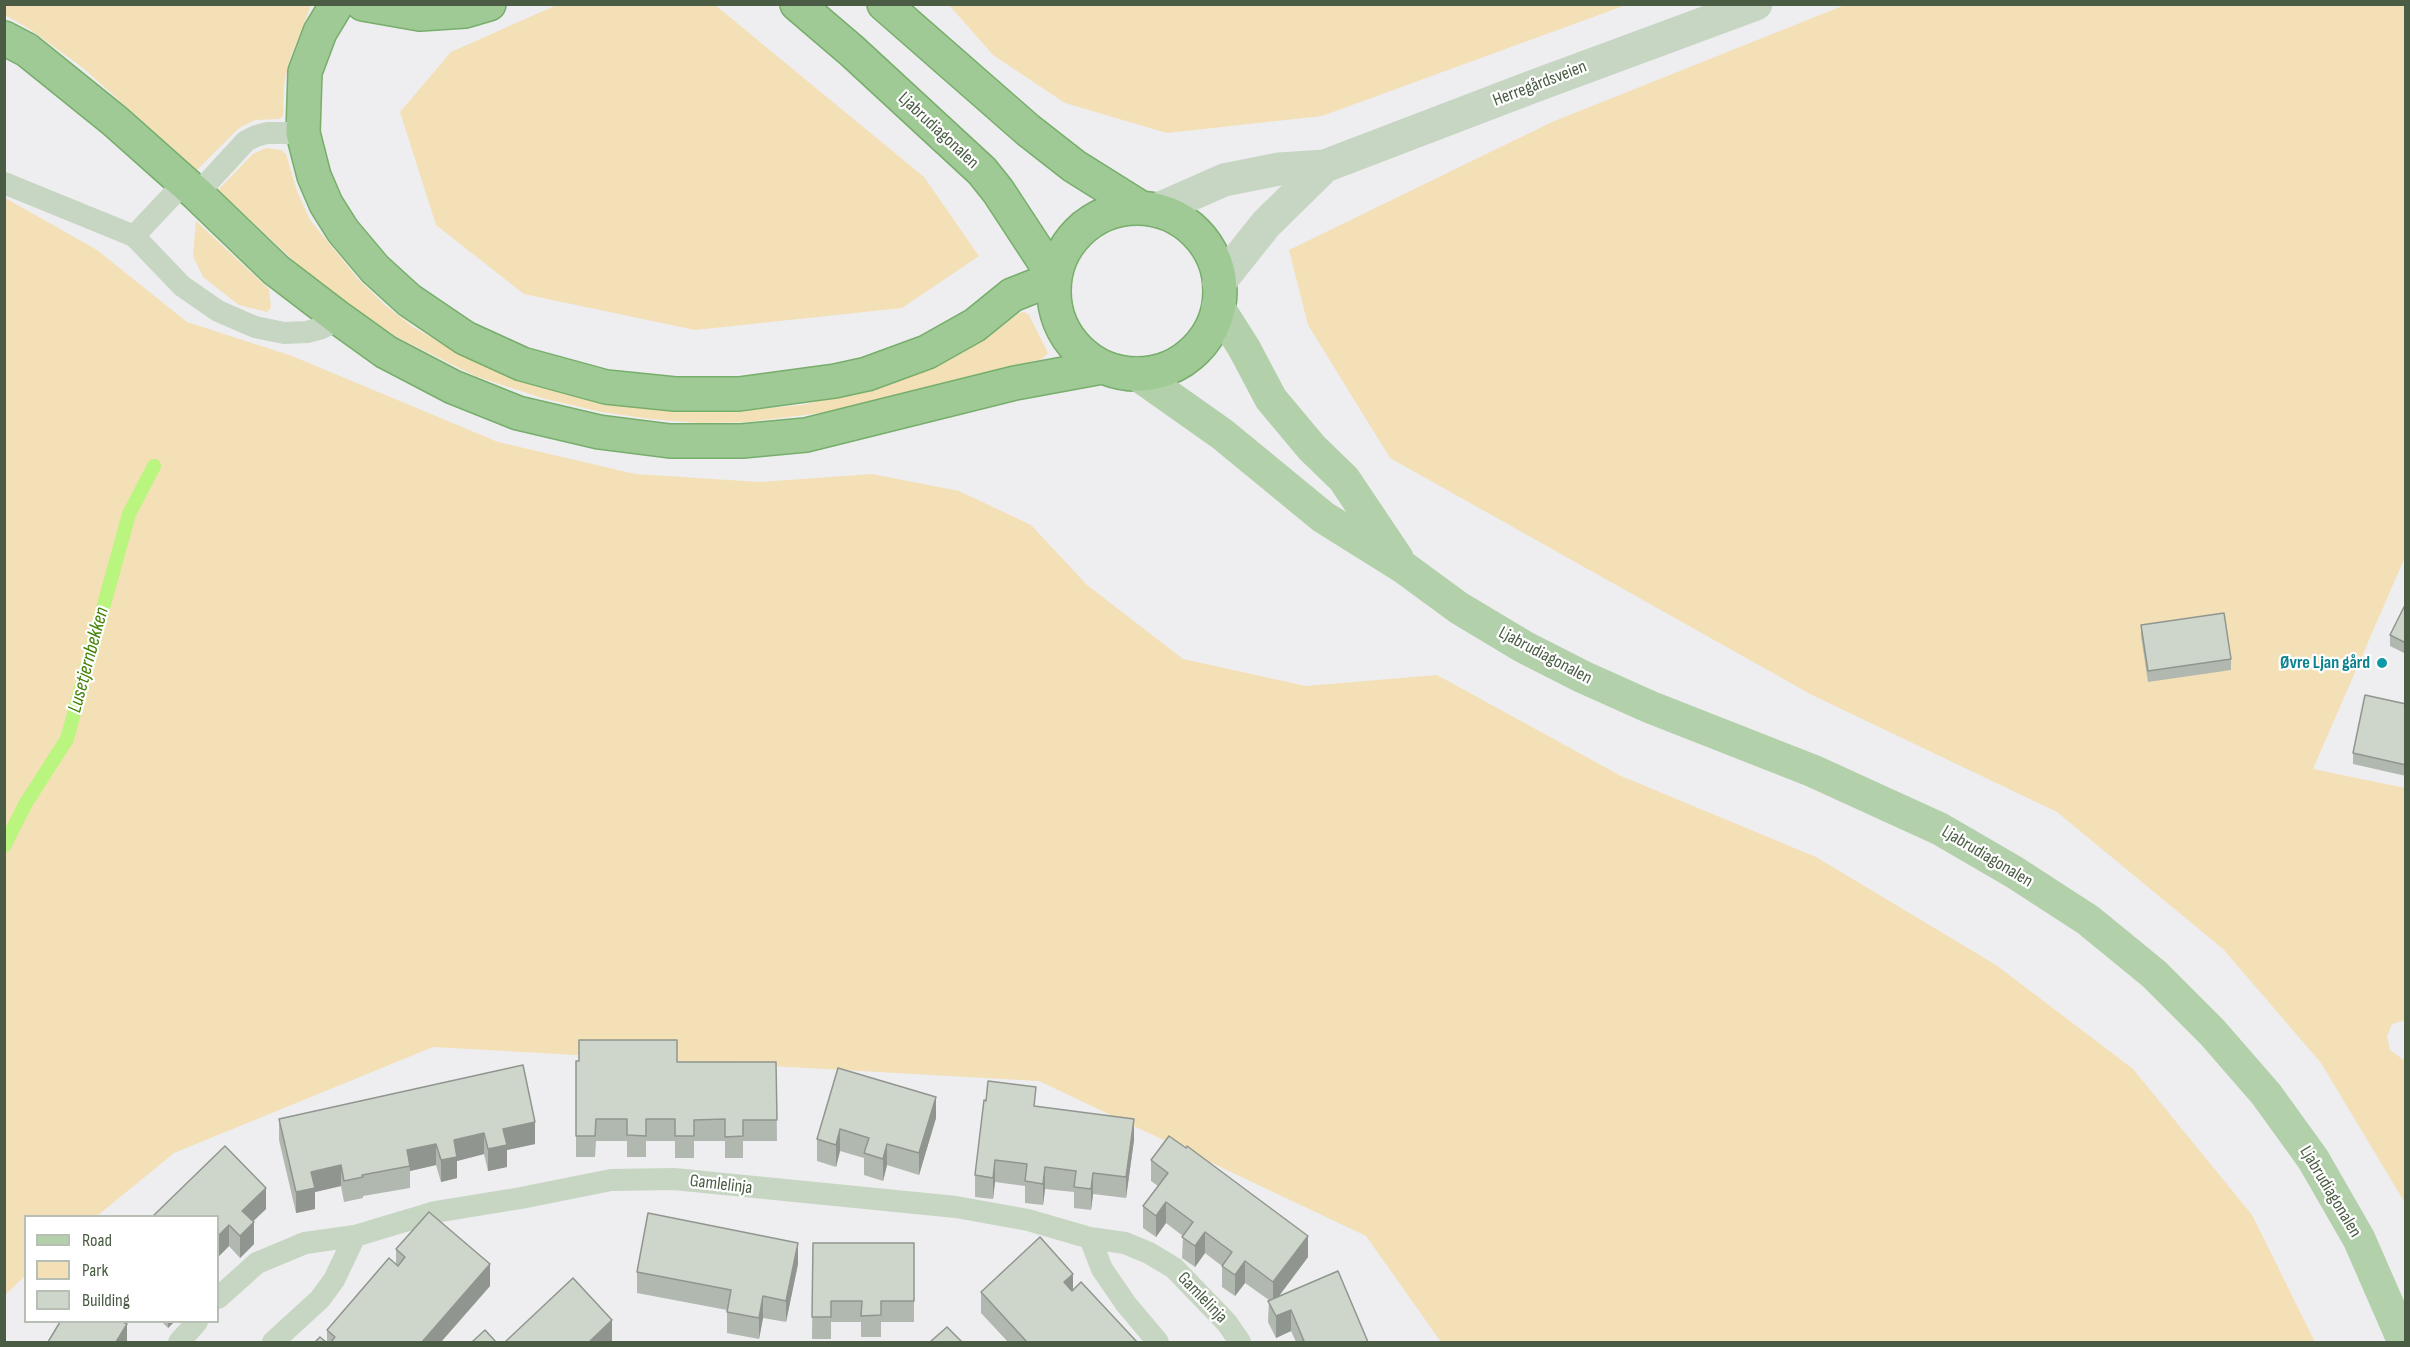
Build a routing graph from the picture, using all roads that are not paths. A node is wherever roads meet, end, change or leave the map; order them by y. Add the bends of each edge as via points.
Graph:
1 (337, 4) edge
2 (363, 4) edge
3 (489, 4) edge
4 (797, 4) edge
5 (884, 4) edge
6 (1756, 4) edge
7 (4, 38) edge
8 (303, 133) junction
9 (1325, 166) junction
10 (4, 183) edge
11 (191, 188) junction
12 (1149, 209) junction
13 (134, 236) junction
14 (1055, 278) junction
15 (1219, 295) junction
16 (340, 319) junction
17 (1102, 367) junction
18 (1137, 374) junction
19 (1403, 567) junction
20 (355, 1236) junction
21 (1090, 1238) junction
22 (219, 1297) edge
23 (196, 1323) edge
24 (179, 1342) edge
25 (273, 1342) edge
26 (1158, 1342) edge
27 (1240, 1342) edge
28 (2404, 1342) edge

1 - 8 highway via 320,32 305,72
2 - 3 highway via 420,14 465,11
4 - 14 highway, Ljabrudiagonalen via 982,171
5 - 12 highway via 1074,166
6 - 9 street, Herregårdsveien
7 - 11 highway via 27,50 106,113
8 - 11 lane via 256,136
8 - 14 highway via 314,176 331,213 375,269 410,300 456,332 522,364 606,387 675,394 740,394 867,374 927,352 975,325 1012,295
9 - 12 street, Herregårdsveien via 1279,169 1224,180
9 - 15 street, Herregårdsveien via 1266,224
10 - 13 lane
11 - 13 lane
11 - 16 highway via 276,270
12 - 14 highway via 1117,210 1094,219 1075,234 1062,255
12 - 15 highway via 1175,217 1192,229 1210,254
13 - 16 lane via 182,286 218,310 255,327 284,333 307,332
14 - 17 highway via 1055,305 1063,330 1080,352
15 - 18 highway via 1208,333 1189,355 1164,369
15 - 19 main road, Ljabrudiagonalen via 1271,399 1344,479
16 - 17 highway via 386,352 453,387 518,413 599,432 670,441 742,441 806,435 1015,383
17 - 18 highway
18 - 19 main road, Ljabrudiagonalen via 1222,434 1323,517
19 - 28 main road, Ljabrudiagonalen via 1459,608 1524,647 1650,707 1813,771 1940,829 2088,920 2154,974 2266,1094 2313,1159 2359,1239
20 - 21 lane, Gamlelinja via 435,1212 610,1180 674,1179 956,1207 1028,1220
20 - 22 lane, Gamlelinja via 304,1243 257,1263
20 - 25 lane via 327,1290
21 - 26 lane via 1102,1269
21 - 27 lane, Gamlelinja via 1125,1243 1174,1268
23 - 24 lane

